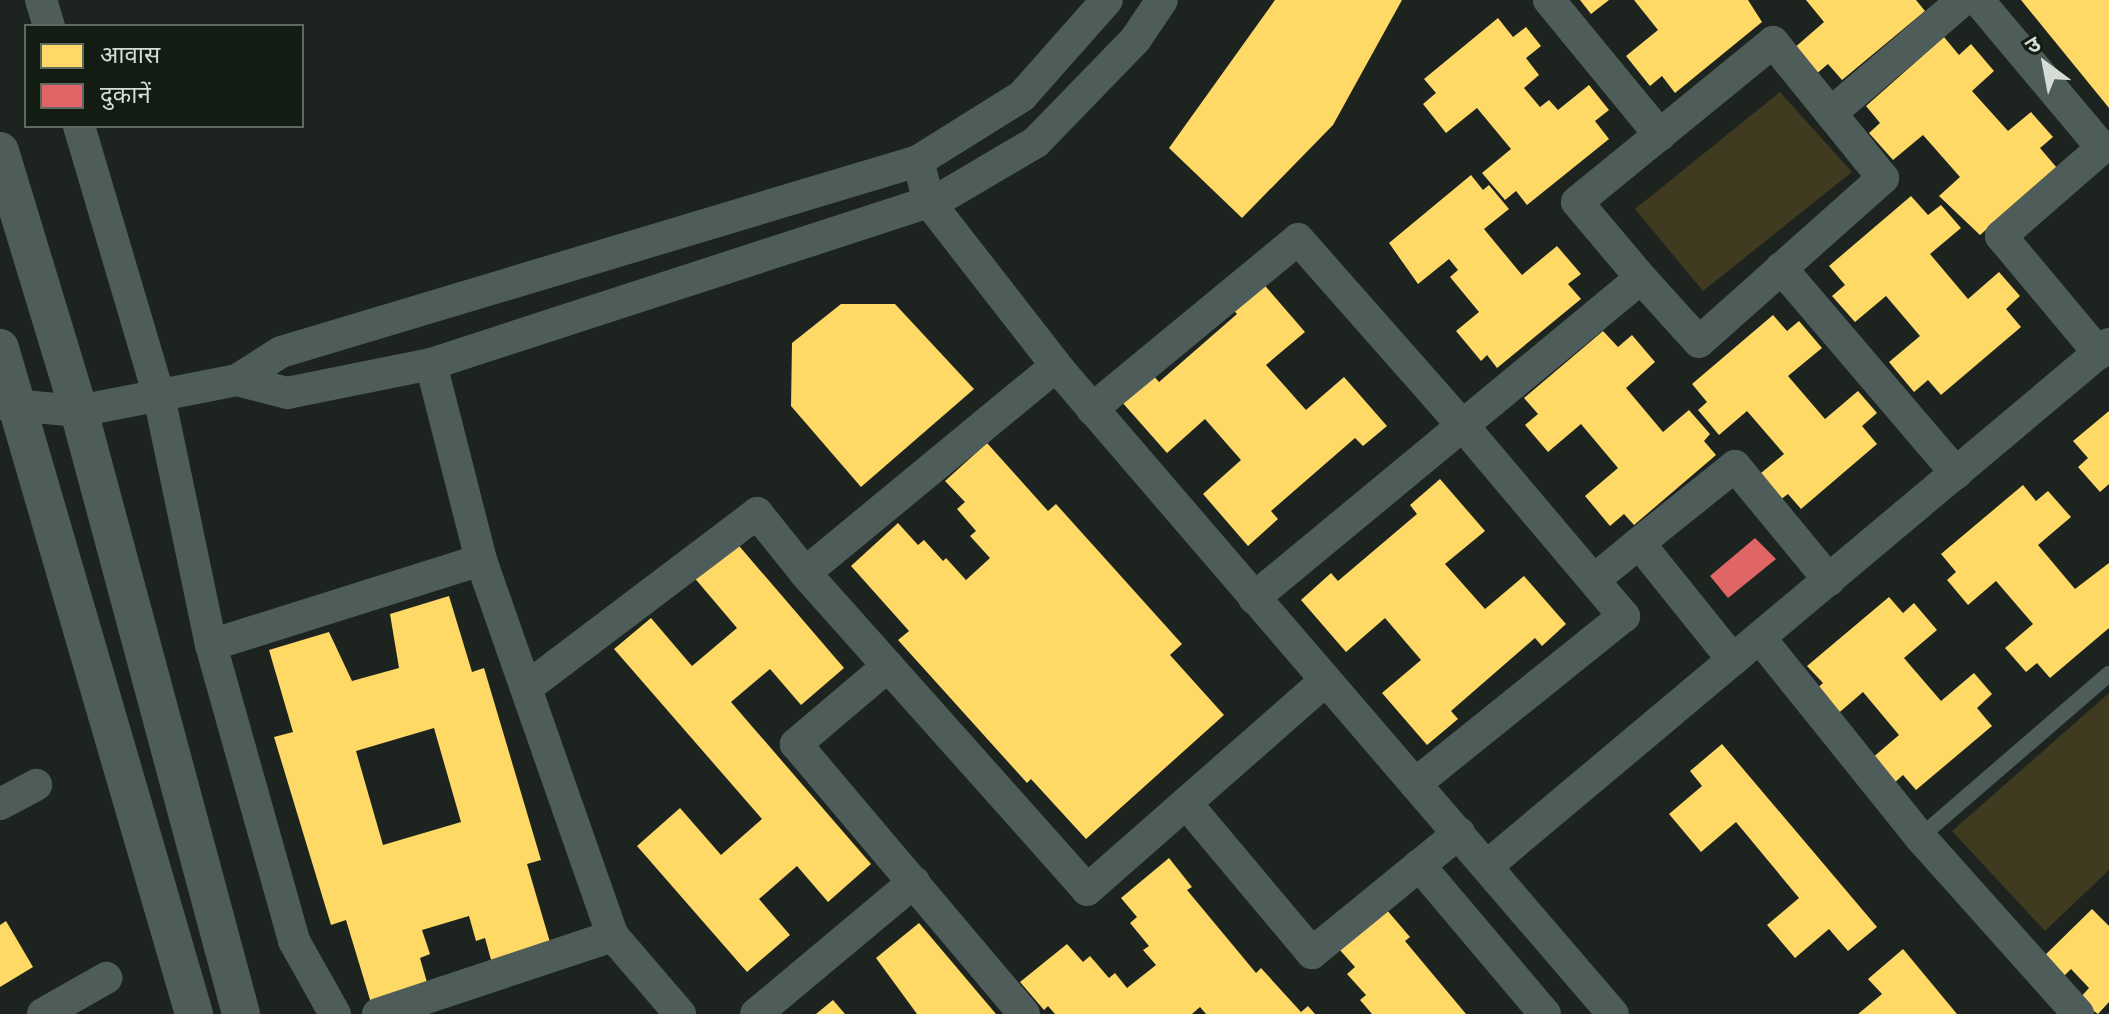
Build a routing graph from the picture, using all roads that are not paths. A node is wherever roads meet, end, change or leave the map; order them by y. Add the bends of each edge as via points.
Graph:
1 (41, 0) edge
2 (1107, 0) edge
3 (1162, 0) edge
4 (1549, 0) edge
5 (1963, 0) edge
6 (1978, 0) edge
7 (48, 24) edge
8 (1831, 113) junction
9 (80, 128) edge
10 (1660, 135) junction
11 (0, 151) edge
12 (918, 161) junction
13 (929, 202) junction
14 (1781, 268) junction
15 (1641, 278) junction
16 (0, 348) edge
17 (2104, 349) edge
18 (431, 364) junction
19 (1056, 366) junction
20 (237, 380) junction
21 (159, 396) junction
22 (8, 403) edge
23 (1092, 409) junction
24 (79, 411) junction
25 (1464, 427) junction
26 (1956, 473) junction
27 (1639, 543) junction
28 (481, 560) junction
29 (805, 573) junction
30 (1594, 580) junction
31 (1829, 580) junction
32 (1254, 598) junction
33 (1760, 638) junction
34 (211, 645) junction
35 (1733, 660) junction
36 (888, 666) junction
37 (2109, 674) edge
38 (1325, 681) junction
39 (526, 688) junction
40 (1415, 784) junction
41 (36, 785) dead end
42 (1186, 803) junction
43 (0, 804) edge
44 (1459, 833) junction
45 (1920, 837) junction
46 (1419, 865) junction
47 (1487, 866) junction
48 (914, 882) junction
49 (613, 936) junction
50 (106, 978) dead end
51 (43, 1014) edge
52 (194, 1014) edge
53 (241, 1014) edge
54 (335, 1014) edge
55 (378, 1014) edge
56 (680, 1014) edge
57 (756, 1014) edge
58 (1024, 1014) edge
59 (1545, 1014) edge
60 (1613, 1014) edge
61 (2078, 1014) edge

1 - 7 street
2 - 12 street via 1022,96
3 - 13 street via 1135,40 1036,142
4 - 10 street
5 - 8 street
6 - 17 street via 2102,148 2001,236
8 - 10 street via 1773,42
8 - 14 street via 1883,178
9 - 21 street
10 - 15 street via 1577,202
11 - 24 street
12 - 13 street
12 - 20 street via 281,352
13 - 18 street
13 - 19 street
14 - 15 street via 1699,342
14 - 26 street
15 - 25 street
16 - 22 street
17 - 26 street
18 - 20 street via 287,393
18 - 28 street
19 - 23 street
19 - 29 street
20 - 21 street
21 - 24 street
21 - 34 street
22 - 24 street
22 - 52 street
23 - 25 street via 1298,239
23 - 32 street
24 - 53 street
25 - 30 street
25 - 32 street
26 - 31 street
27 - 30 street
27 - 31 street via 1735,466
27 - 35 street
28 - 34 street
28 - 39 street
29 - 36 street
29 - 39 street via 757,513
30 - 40 street via 1624,616
31 - 33 street
32 - 38 street
33 - 35 street
33 - 45 street
34 - 54 street via 294,941
35 - 47 street
36 - 42 street via 1087,890
36 - 48 street via 796,744
37 - 45 lane
38 - 40 street
38 - 42 street
39 - 49 street
40 - 44 street
41 - 43 street
42 - 46 street via 1312,953
44 - 46 street
44 - 47 street
45 - 61 street
46 - 59 street
47 - 60 street
48 - 57 street
48 - 58 street
49 - 55 street
49 - 56 street
50 - 51 street

